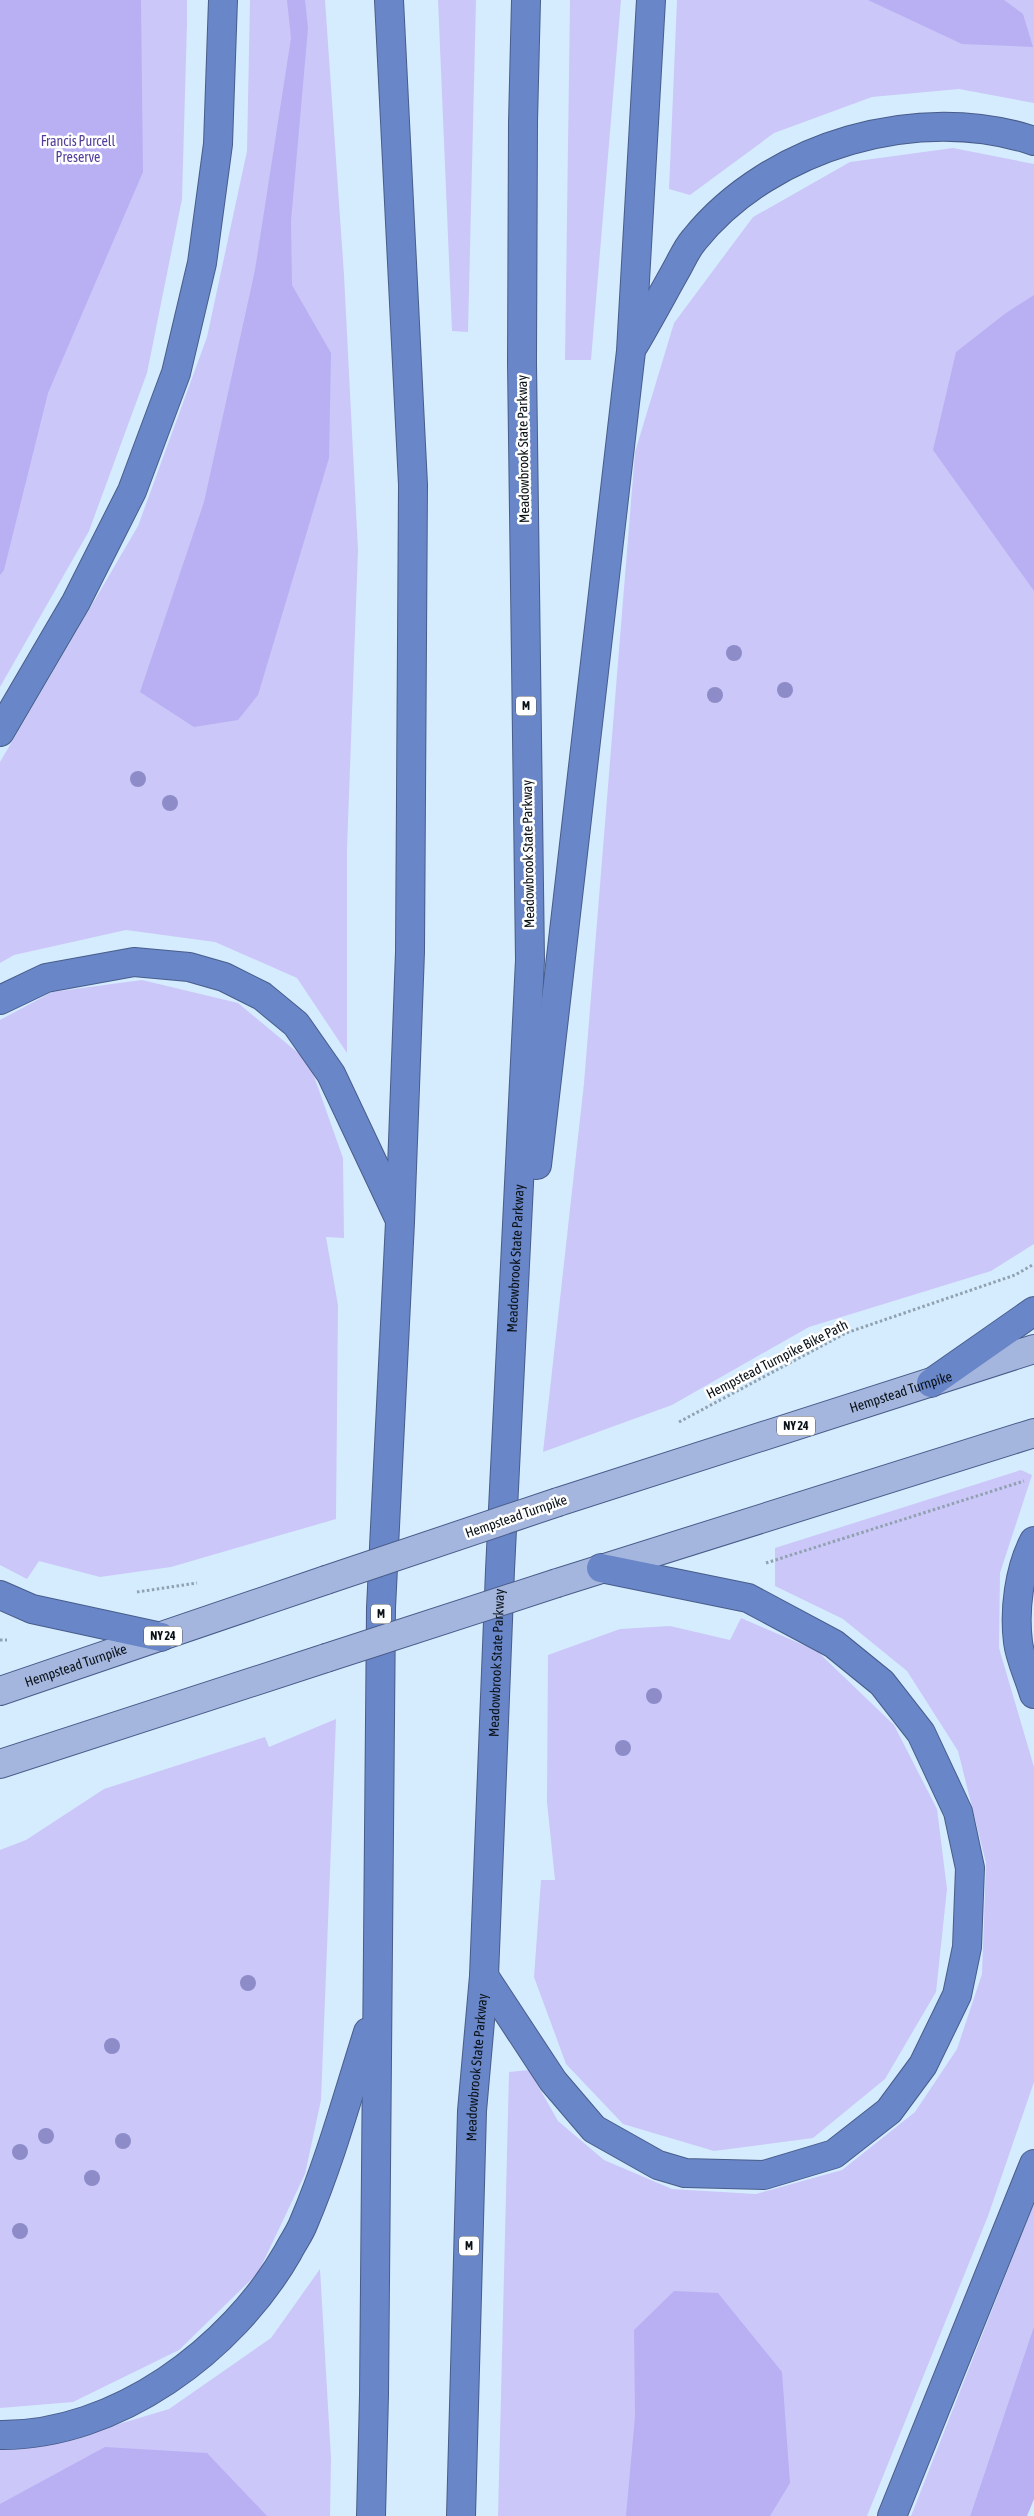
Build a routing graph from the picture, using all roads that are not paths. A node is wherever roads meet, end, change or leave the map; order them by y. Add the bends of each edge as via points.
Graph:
1 (223, 0) edge
2 (389, 0) edge
3 (526, 0) edge
4 (651, 0) edge
5 (1034, 141) edge
6 (631, 351) junction
7 (0, 732) edge
8 (0, 1000) edge
9 (400, 1222) junction
10 (1034, 1311) edge
11 (1034, 1349) edge
12 (931, 1383) junction
13 (508, 1412) junction
14 (1034, 1433) edge
15 (1034, 1541) edge
16 (602, 1568) junction
17 (0, 1596) edge
18 (161, 1637) junction
19 (0, 1691) edge
20 (1034, 1694) edge
21 (0, 1764) edge
22 (484, 1976) junction
23 (377, 2007) junction
24 (1034, 2164) edge
25 (0, 2434) edge
26 (371, 2516) edge
27 (461, 2516) edge
28 (892, 2516) edge

1 - 7 highway via 218,144 202,263 176,373 132,491 76,602
2 - 9 highway, M via 413,485 410,952
3 - 13 highway, Meadowbrook State Parkway / M via 522,363 530,960
4 - 6 highway
5 - 6 highway via 972,128 901,128 861,136 796,161 741,192 693,240
6 - 13 highway
8 - 9 highway via 46,978 134,962 189,967 224,977 262,996 296,1024 331,1074
9 - 23 highway, M via 381,1608
10 - 12 highway
11 - 12 main road, Hempstead Turnpike / NY 24
12 - 18 main road, Hempstead Turnpike / NY 24, bridge via 558,1502
13 - 22 highway, Meadowbrook State Parkway / M
14 - 16 main road
15 - 20 highway via 1026,1556 1018,1595 1018,1642
16 - 21 main road, bridge
16 - 22 highway via 748,1598 834,1644 882,1684 921,1733 958,1812 970,1868 967,1947 957,1995 923,2065 889,2111 834,2154 764,2175 685,2172 658,2165 594,2129 553,2081
17 - 18 highway via 32,1608
18 - 19 main road, Hempstead Turnpike / NY 24
22 - 27 highway, Meadowbrook State Parkway / M via 472,2111
23 - 25 highway via 304,2224 276,2272 247,2310 206,2352 171,2378 132,2399 91,2419 20,2435
23 - 26 highway, M
24 - 28 highway

